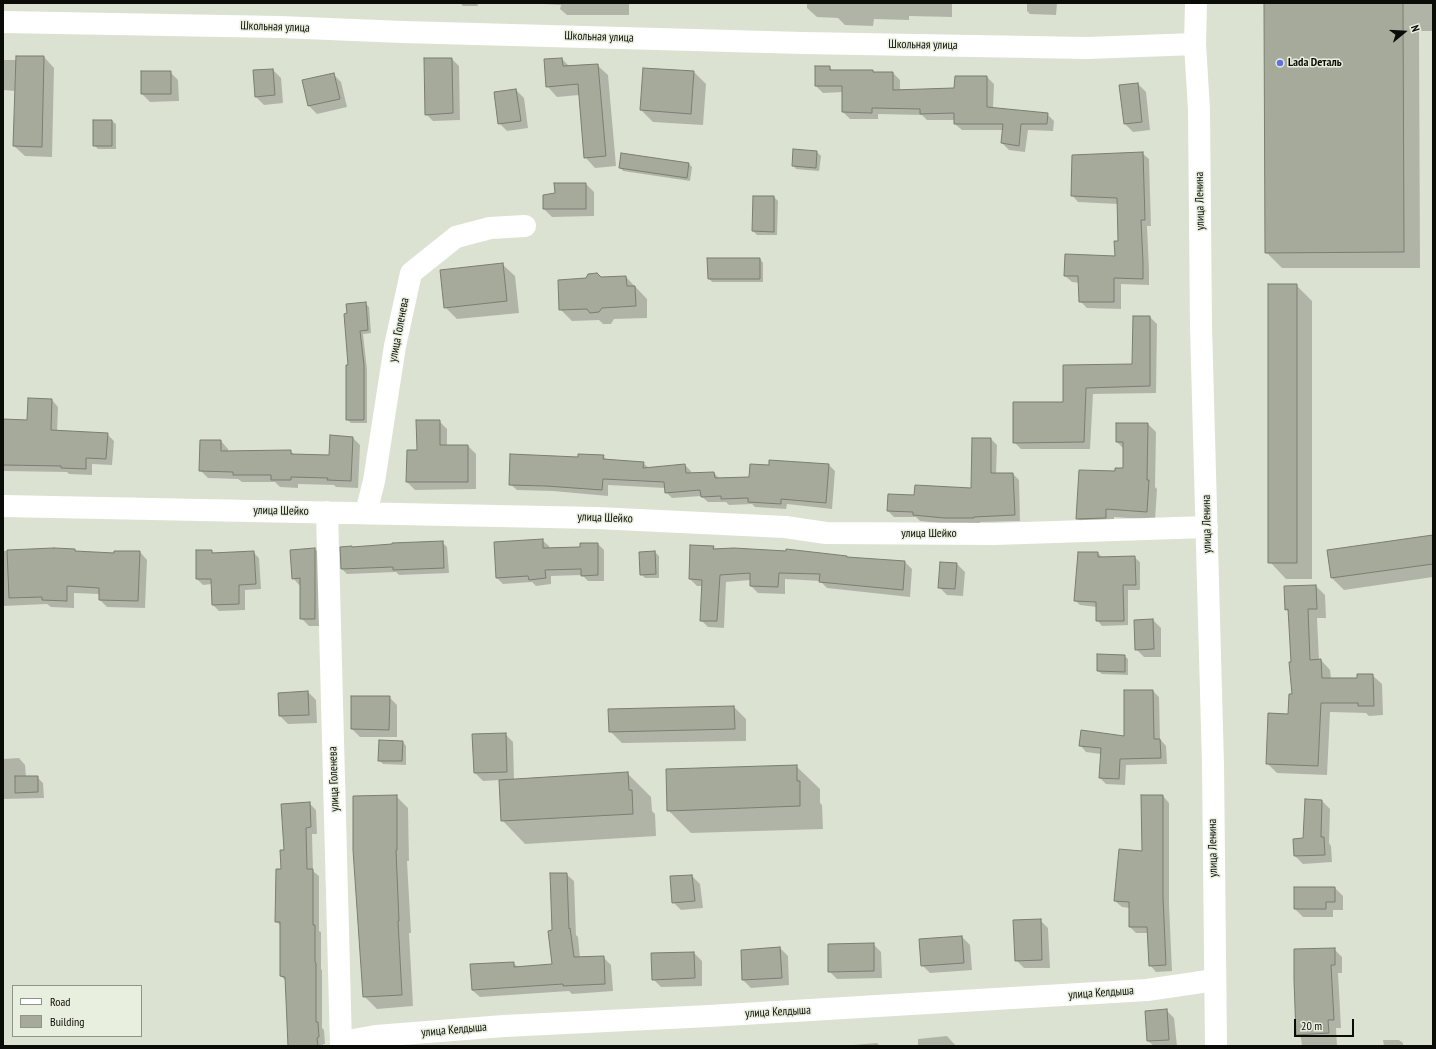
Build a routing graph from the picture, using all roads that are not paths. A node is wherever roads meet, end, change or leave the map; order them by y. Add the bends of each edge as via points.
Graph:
1 (1196, 3) edge
2 (3, 22) edge
3 (1195, 44) junction
4 (525, 226) dead end
5 (3, 506) edge
6 (327, 512) junction
7 (366, 513) junction
8 (1207, 527) junction
9 (1215, 980) junction
10 (341, 1044) edge
11 (1216, 1046) edge

1 - 3 street, улица Ленина
2 - 3 street, Школьная улица via 280,27 811,43 1087,48
3 - 8 street, улица Ленина via 1199,110 1201,326
4 - 7 street, улица Голенева via 490,228 456,237 411,274 395,346 374,481
5 - 6 street, улица Шейко
6 - 7 street, улица Шейко
6 - 10 street, улица Голенева
7 - 8 street, улица Шейко via 604,518 785,526 826,534 994,534
8 - 9 street, улица Ленина
9 - 10 street, улица Келдыша via 1147,990 504,1026 376,1036
9 - 11 street, улица Ленина

